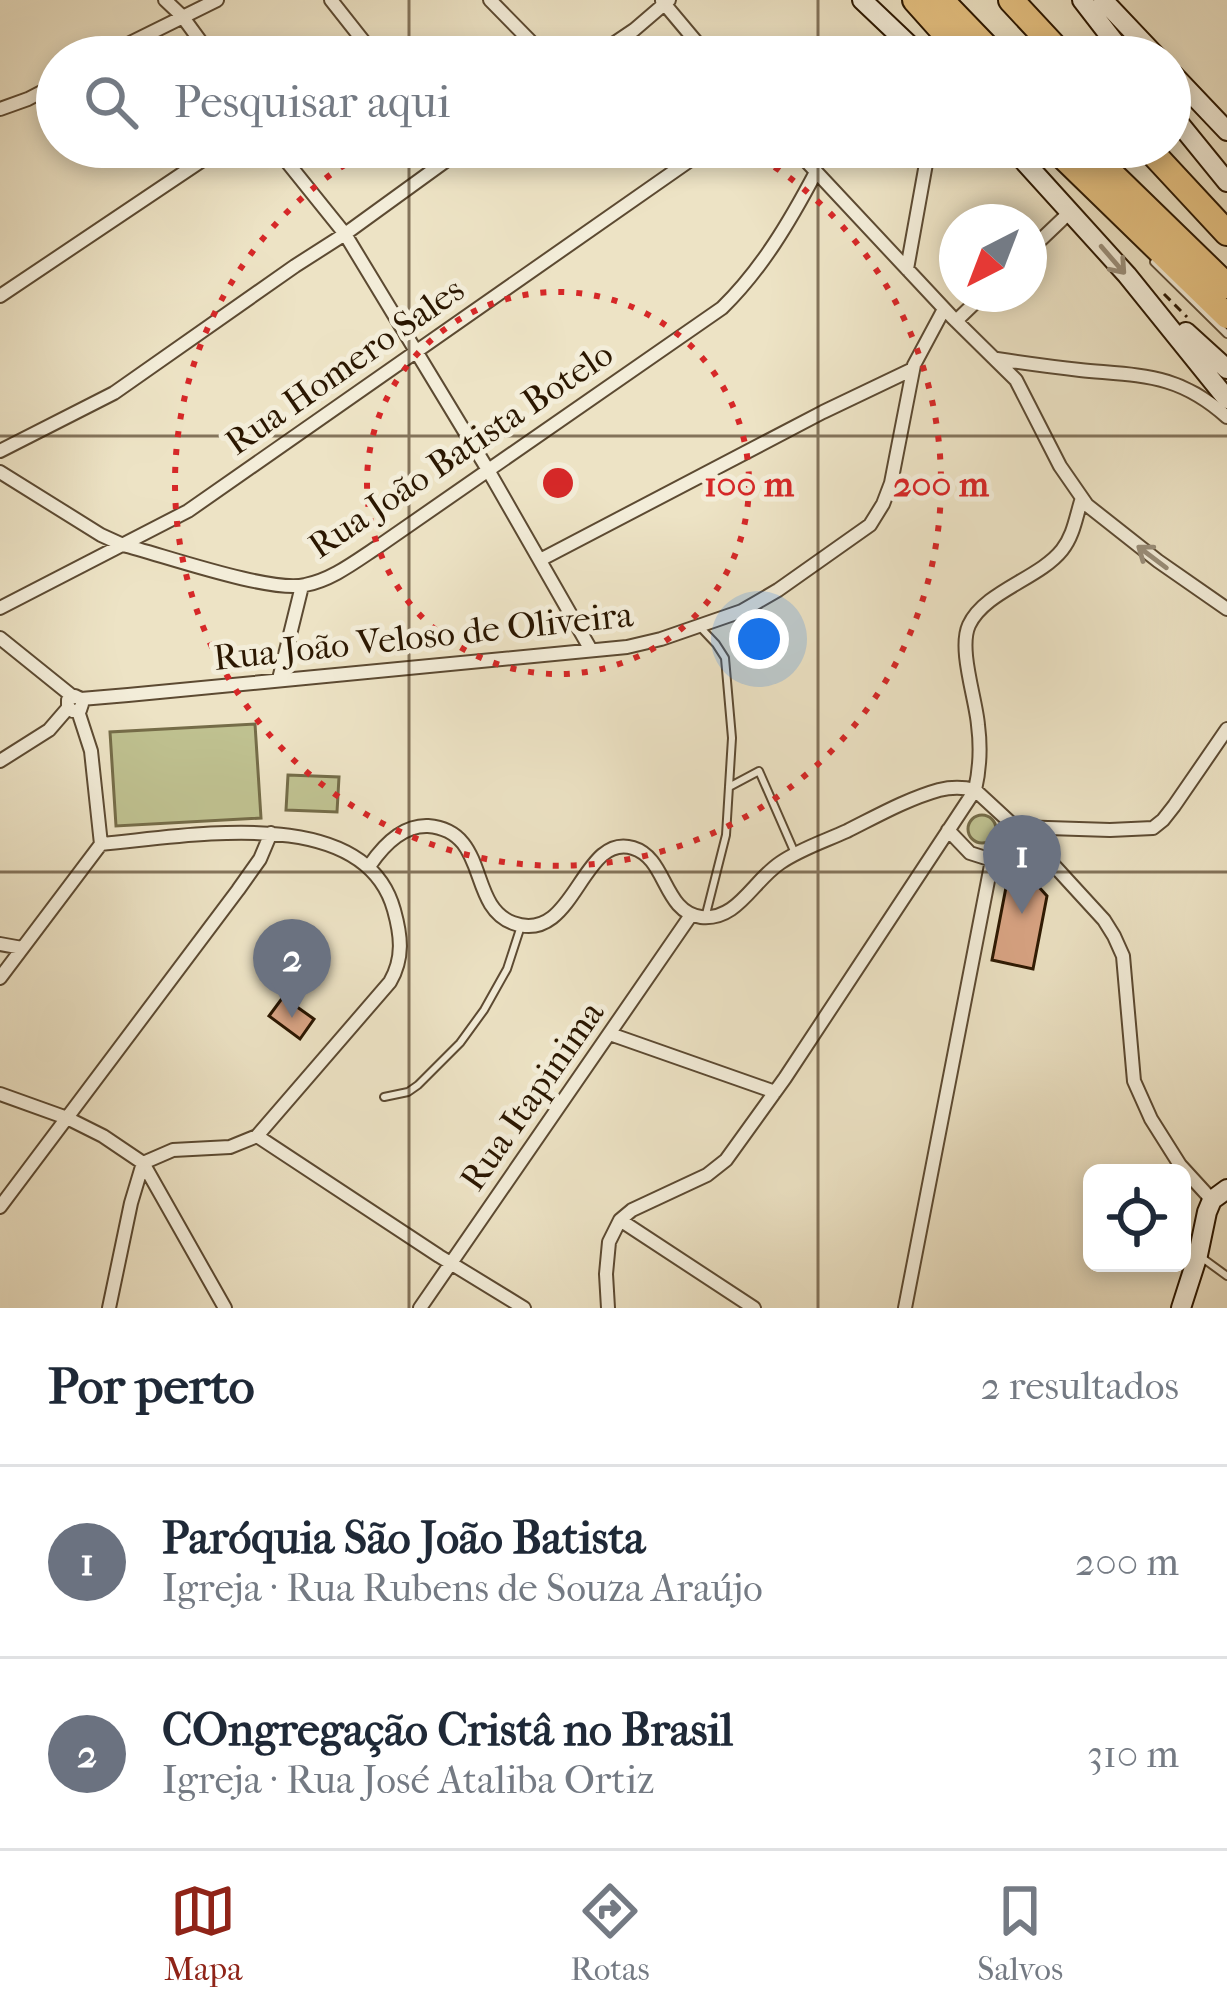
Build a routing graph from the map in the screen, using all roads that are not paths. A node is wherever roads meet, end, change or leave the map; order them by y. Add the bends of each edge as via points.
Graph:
1 (165, 0) edge
2 (217, 0) edge
3 (331, 0) edge
4 (490, 0) edge
5 (862, 0) edge
6 (915, 0) edge
7 (940, 0) edge
8 (1011, 0) edge
9 (1082, 0) edge
10 (1103, 0) edge
11 (665, 1) edge
12 (182, 16) junction
13 (143, 36) edge
14 (197, 36) edge
15 (359, 36) edge
16 (525, 36) edge
17 (625, 36) edge
18 (692, 36) edge
19 (900, 36) edge
20 (947, 36) edge
21 (975, 36) edge
22 (1044, 36) edge
23 (1110, 36) edge
24 (1137, 36) edge
25 (1191, 93) edge
26 (36, 95) edge
27 (0, 110) edge
28 (1227, 130) edge
29 (1191, 138) edge
30 (191, 168) edge
31 (292, 168) edge
32 (432, 168) edge
33 (679, 168) edge
34 (812, 168) edge
35 (924, 168) edge
36 (1031, 168) edge
37 (1075, 168) edge
38 (1106, 168) edge
39 (1167, 168) edge
40 (816, 172) junction
41 (1227, 182) edge
42 (1106, 197) junction
43 (1071, 211) junction
44 (1227, 233) edge
45 (345, 234) junction
46 (1047, 234) edge
47 (907, 269) junction
48 (1227, 286) edge
49 (0, 296) edge
50 (939, 304) edge
51 (942, 312) edge
52 (947, 312) edge
53 (965, 312) edge
54 (1157, 312) junction
55 (1227, 316) edge
56 (956, 321) junction
57 (1227, 334) edge
58 (418, 351) junction
59 (995, 359) junction
60 (913, 369) junction
61 (1227, 369) edge
62 (1205, 370) junction
63 (1179, 384) junction
64 (1227, 399) edge
65 (1227, 417) edge
66 (0, 451) edge
67 (488, 470) junction
68 (0, 472) edge
69 (1082, 498) junction
70 (123, 545) junction
71 (540, 560) junction
72 (302, 586) junction
73 (0, 608) edge
74 (1227, 609) edge
75 (700, 627) junction
76 (0, 638) edge
77 (590, 650) junction
78 (279, 679) junction
79 (75, 704) junction
80 (1227, 729) edge
81 (0, 761) edge
82 (729, 787) junction
83 (975, 790) junction
84 (1016, 827) junction
85 (948, 830) junction
86 (271, 833) junction
87 (100, 844) junction
88 (795, 855) junction
89 (992, 860) junction
90 (370, 865) junction
91 (698, 916) junction
92 (521, 926) junction
93 (0, 944) edge
94 (22, 948) junction
95 (0, 978) edge
96 (610, 1034) junction
97 (775, 1092) junction
98 (0, 1094) edge
99 (384, 1097) dead end
100 (67, 1118) junction
101 (257, 1136) junction
102 (143, 1163) junction
103 (1220, 1194) edge
104 (0, 1207) edge
105 (620, 1220) junction
106 (1198, 1255) junction
107 (452, 1264) junction
108 (1227, 1276) edge
109 (109, 1308) edge
110 (225, 1308) edge
111 (420, 1308) edge
112 (524, 1308) edge
113 (608, 1308) edge
114 (754, 1308) edge
115 (905, 1308) edge
116 (1181, 1308) edge

1 - 12 street
2 - 12 street
3 - 15 street
4 - 16 street
5 - 19 main road
6 - 20 highway
7 - 21 highway
8 - 22 highway
9 - 23 main road
10 - 24 main road
11 - 17 street
11 - 18 street
12 - 13 street
12 - 14 street
25 - 28 main road
26 - 27 street
29 - 41 main road
30 - 49 street
31 - 45 street
32 - 45 street
33 - 58 street, Rua Homero Sales
34 - 40 street
35 - 47 street
36 - 43 main road
37 - 42 highway
38 - 48 highway
39 - 44 highway
40 - 47 street
40 - 67 street, Rua João Batista Botelo via 759,266 722,308
42 - 55 highway
42 - 57 lane via 1141,247
43 - 46 street
43 -> 54 main road
45 - 58 street
45 - 66 street via 114,393
47 - 50 street
51 - 60 street, Rua João Veloso de Oliveira
52 - 56 street
53 - 56 street
54 - 61 main road
54 - 62 main road
56 - 59 street
58 - 67 street
58 - 70 street, Rua Homero Sales via 188,511
59 - 63 street
59 - 69 street via 1021,387
60 - 71 street
60 - 75 street, Rua João Veloso de Oliveira via 891,483 870,525 778,590
62 - 63 street
62 - 64 main road
63 - 65 street
67 - 71 street
67 - 72 street, Rua João Batista Botelo via 344,570
68 - 70 street, Rua João Batista Botelo
74 -> 69 street
69 - 83 street via 1059,554 967,629 981,757
70 - 72 street, Rua João Batista Botelo
70 - 73 street, Rua Homero Sales
71 - 77 street
72 - 78 street
75 - 77 street, Rua João Veloso de Oliveira
75 - 82 lane via 725,658
76 - 79 street
77 - 78 street, Rua João Veloso de Oliveira
78 - 79 street, Rua João Veloso de Oliveira
79 - 81 street
79 - 87 street via 91,751
80 - 84 street via 1156,826
82 - 88 lane via 758,770
82 - 91 lane via 726,835
83 - 84 street
83 - 85 street
83 - 88 street via 917,798
84 - 89 street
84 - 103 street via 1118,943 1134,1082 1180,1165
85 - 89 street via 970,853
85 - 97 street
86 - 87 street
86 - 90 street via 327,844
86 - 100 street via 248,876
87 - 94 street
88 - 91 street via 730,911
89 - 115 street
90 - 92 street via 396,836 418,826 453,833 495,911
90 - 101 street via 396,918 397,970
91 - 92 street via 670,893 642,851 613,846 551,919
91 - 96 street, Rua Itapinima
92 - 99 lane via 507,969 460,1043 418,1085
93 - 94 street
94 - 95 street
96 - 97 street
96 - 107 street, Rua Itapinima
97 - 105 street via 726,1160
98 - 100 street
100 - 102 street
100 - 104 street
101 - 102 street
101 - 107 street
102 - 109 street
102 - 110 street
103 - 106 main road via 1207,1212
105 - 113 street via 609,1242
105 - 114 street
106 - 108 lane
106 - 116 main road
107 - 111 street, Rua Itapinima
107 - 112 street

